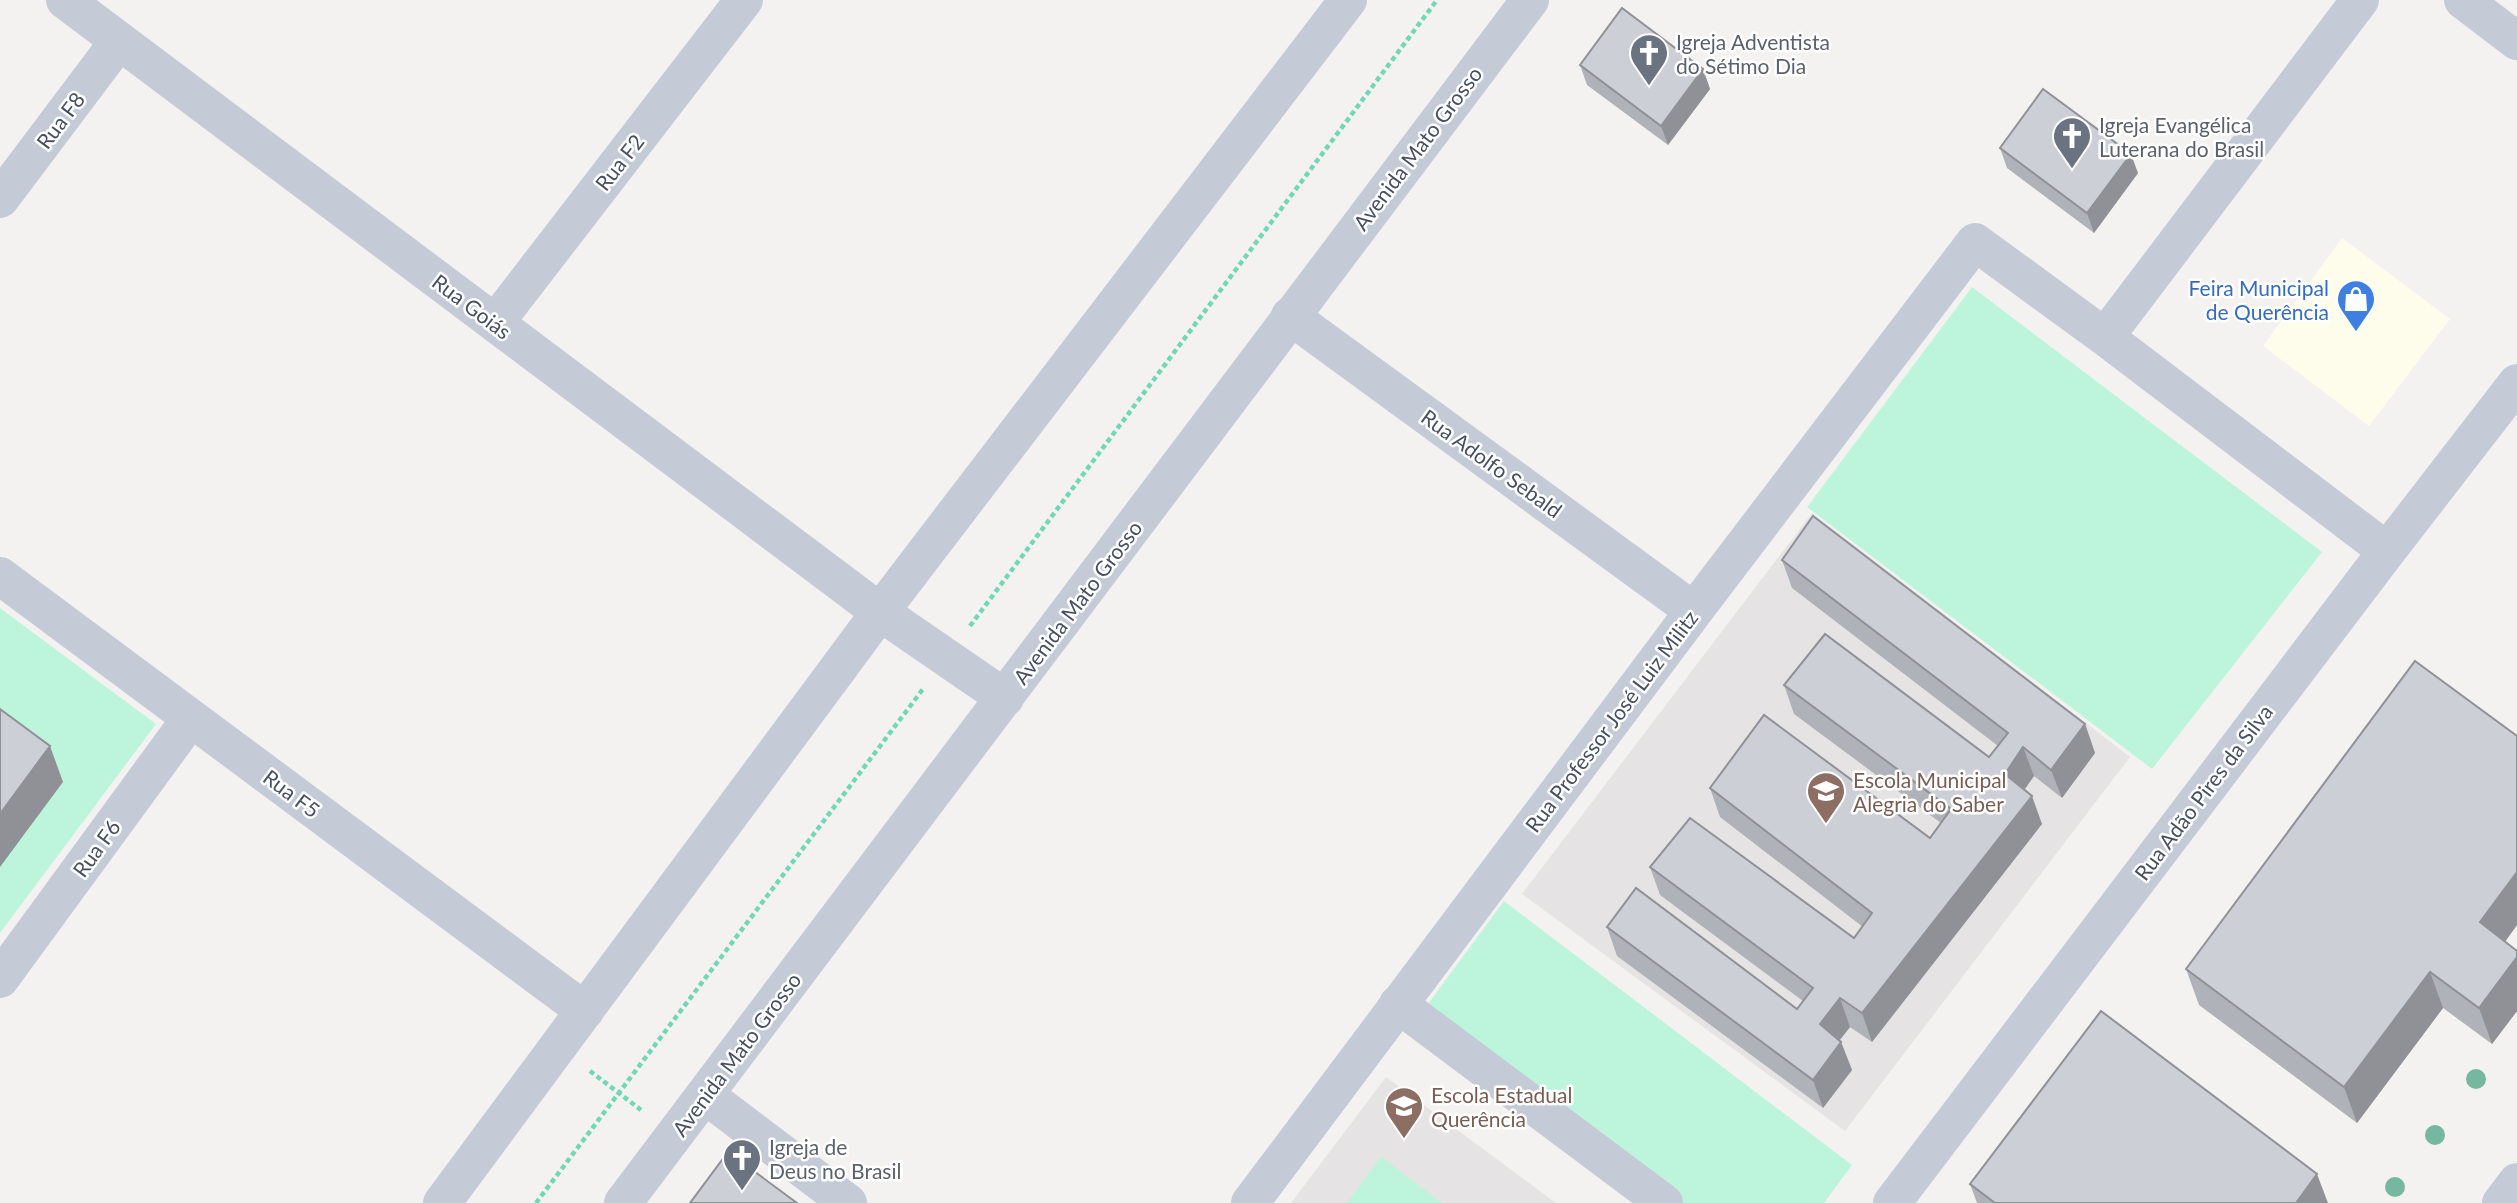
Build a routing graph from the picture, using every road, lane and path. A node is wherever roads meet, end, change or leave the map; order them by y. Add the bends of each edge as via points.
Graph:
1 (65, 0) edge
2 (744, 0) edge
3 (1348, 0) edge
4 (1437, 0) edge
5 (1530, 0) edge
6 (2360, 0) edge
7 (2462, 0) edge
8 (120, 41) junction
9 (2517, 41) edge
10 (0, 199) edge
11 (1290, 316) junction
12 (495, 323) junction
13 (2105, 337) junction
14 (2517, 383) edge
15 (2387, 551) junction
16 (0, 576) edge
17 (1694, 611) junction
18 (880, 612) junction
19 (946, 658) junction
20 (1004, 698) junction
21 (191, 718) junction
22 (0, 979) edge
23 (1398, 1004) junction
24 (585, 1011) junction
25 (558, 1047) junction
26 (619, 1093) junction
27 (705, 1095) junction
28 (675, 1135) junction
29 (2517, 1182) edge
30 (442, 1203) edge
31 (536, 1203) edge
32 (623, 1203) edge
33 (848, 1203) edge
34 (1250, 1203) edge
35 (1664, 1203) edge
36 (1892, 1203) edge
37 (2501, 1203) edge

1 - 8 street, Rua Goiás
2 - 12 street, Rua F2
3 - 18 street
4 - 19 path
5 - 11 street, Avenida Mato Grosso
6 - 13 street
7 - 9 street
8 - 10 street, Rua F8
8 - 12 street, Rua Goiás
11 - 17 street, Rua Adolfo Sebald
11 - 20 street, Avenida Mato Grosso
12 - 18 street, Rua Goiás
13 - 15 street
13 - 17 street, Rua Professor José Luiz Militz via 1975,242
14 - 15 street, Rua Adão Pires da Silva
15 - 36 street, Rua Adão Pires da Silva
16 - 21 street, Rua F5
17 - 23 street, Rua Professor José Luiz Militz
18 - 19 street, Rua Goiás
18 - 24 street
19 - 20 street, Rua Goiás
19 - 26 path
20 - 27 street, Avenida Mato Grosso
21 - 22 street, Rua F6
21 - 24 street, Rua F5
23 - 34 street, Rua Professor José Luiz Militz
23 - 35 street
24 - 25 street
25 - 26 path
25 - 30 street
26 - 28 path
26 - 31 path
27 - 28 street, Avenida Mato Grosso
27 - 33 street
28 - 32 street, Avenida Mato Grosso
29 - 37 street

